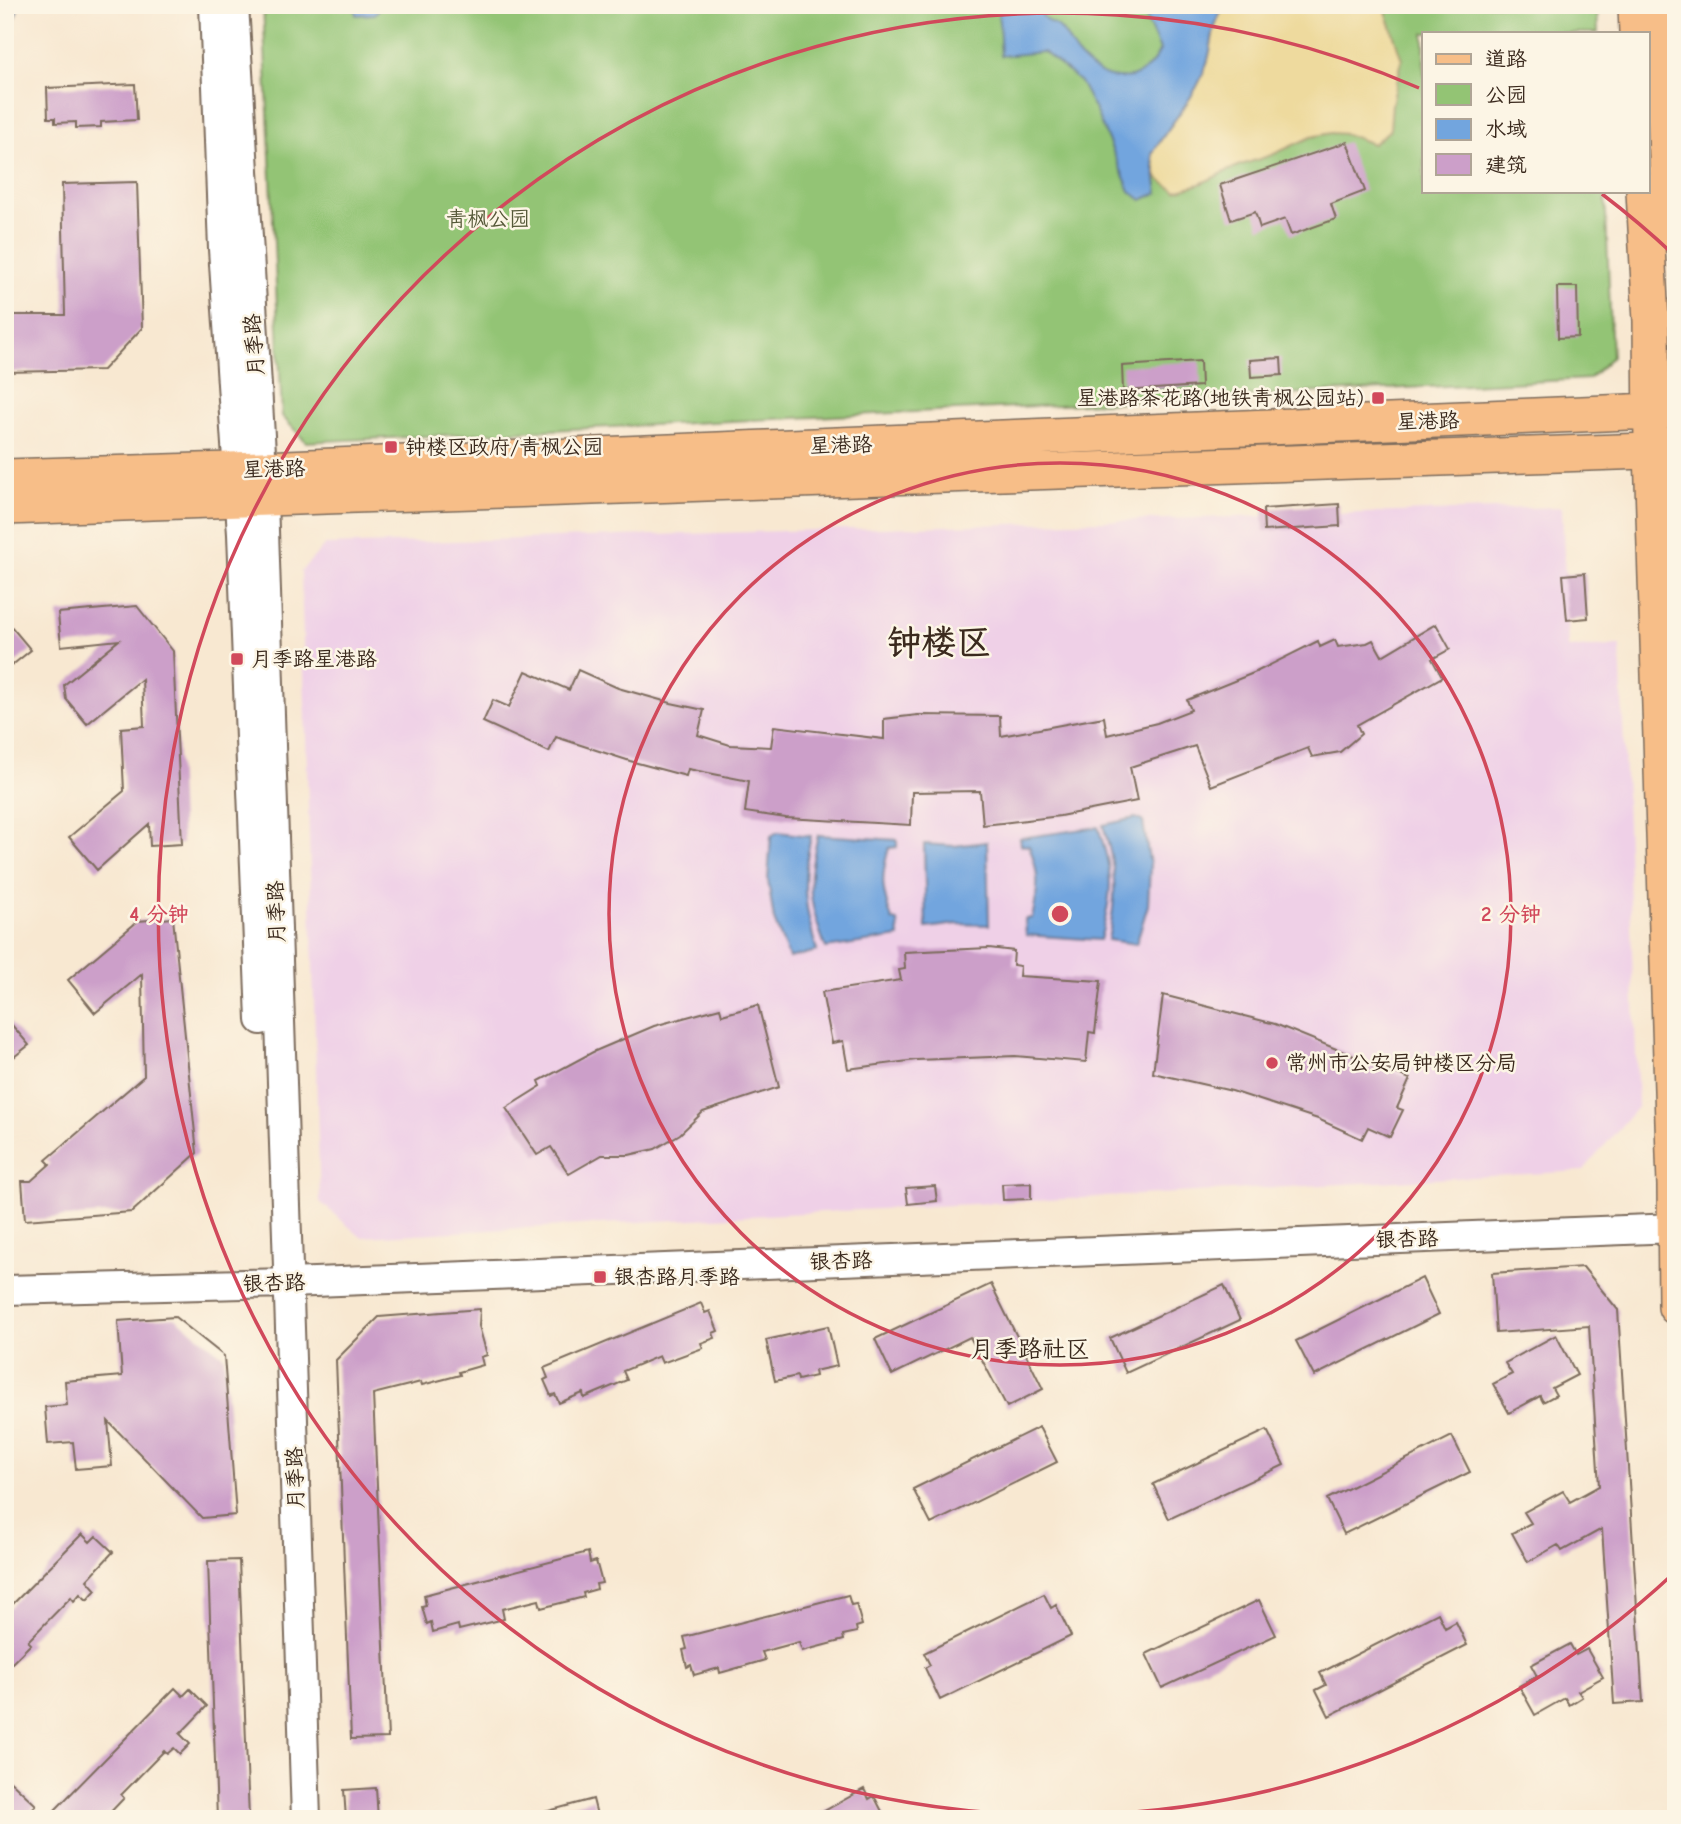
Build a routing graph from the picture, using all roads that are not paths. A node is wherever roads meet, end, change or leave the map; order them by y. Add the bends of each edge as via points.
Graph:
1 (214, 5) edge
2 (234, 5) edge
3 (1636, 5) edge
4 (1661, 5) edge
5 (1637, 32) edge
6 (1644, 192) edge
7 (1676, 376) edge
8 (1664, 411) edge
9 (1664, 450) edge
10 (5, 477) edge
11 (251, 484) junction
12 (5, 507) edge
13 (1675, 1228) edge
14 (280, 1283) junction
15 (5, 1290) edge
16 (1676, 1307) edge
17 (286, 1819) edge
18 (306, 1819) edge

1 - 11 street, 月季路 via 223,249
2 - 11 street, 月季路
3 - 5 main road
4 - 7 main road
6 - 8 main road
8 - 9 main road
8 - 11 main road, 星港路
9 - 11 main road, 星港路
9 - 13 main road
10 - 11 main road, 星港路
11 - 12 main road, 星港路
11 - 14 street, 月季路
13 - 14 street, 银杏路
13 - 16 main road
14 - 15 street, 银杏路
14 - 17 street, 月季路
14 - 18 street, 月季路

